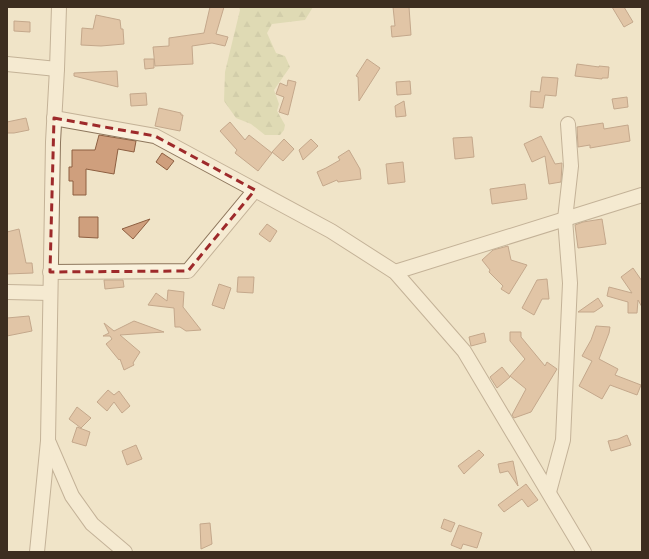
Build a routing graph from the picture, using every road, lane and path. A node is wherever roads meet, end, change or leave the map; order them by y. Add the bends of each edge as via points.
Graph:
1 (59, 7) edge
2 (7, 64) edge
3 (57, 69) junction
4 (54, 118) junction
5 (568, 124) dead end
6 (255, 190) junction
7 (642, 195) edge
8 (565, 219) junction
9 (50, 272) junction
10 (395, 272) junction
11 (7, 292) edge
12 (50, 293) junction
13 (48, 441) junction
14 (549, 492) junction
15 (37, 552) edge
16 (124, 552) edge
17 (584, 552) edge

1 - 3 street
2 - 3 street
3 - 4 street
4 - 6 street via 155,136
4 - 9 street
5 - 8 street via 571,166
6 - 9 street via 188,271
6 - 10 street via 331,231
7 - 8 street
8 - 10 street
8 - 14 street via 570,283 563,440
9 - 12 street
10 - 14 street via 464,351
11 - 12 street
12 - 13 street
13 - 15 street
13 - 16 street via 72,496 92,524
14 - 17 street

